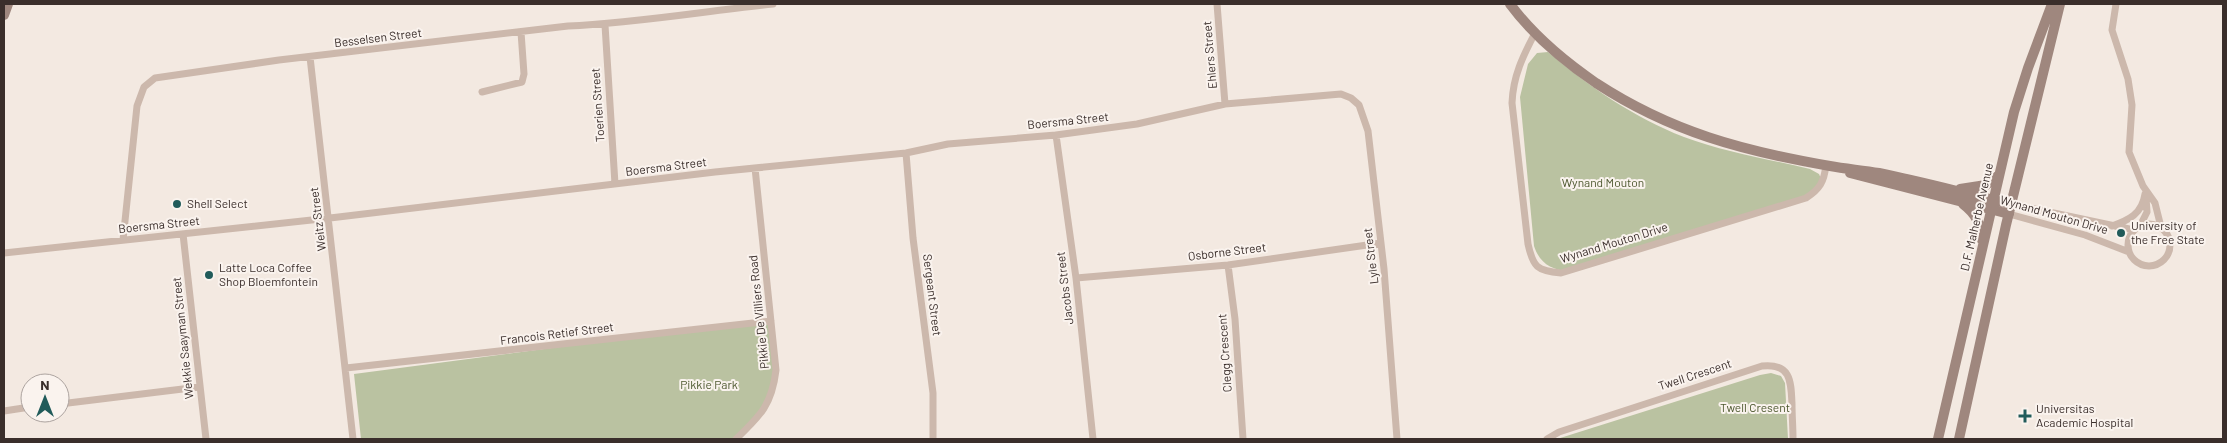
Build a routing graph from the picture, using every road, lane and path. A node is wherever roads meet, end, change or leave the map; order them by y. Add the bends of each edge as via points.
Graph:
1 (8, 4) edge
2 (688, 4) edge
3 (773, 4) edge
4 (1217, 4) edge
5 (1510, 4) edge
6 (2052, 4) edge
7 (2060, 4) edge
8 (2116, 4) edge
9 (689, 13) junction
10 (4, 15) edge
11 (605, 25) junction
12 (521, 32) junction
13 (1535, 33) junction
14 (310, 57) junction
15 (482, 92) dead end
16 (1329, 95) joint
17 (1226, 104) junction
18 (1056, 135) junction
19 (906, 153) junction
20 (1827, 166) junction
21 (755, 168) junction
22 (2000, 175) junction
23 (615, 184) junction
24 (1946, 189) junction
25 (2144, 190) junction
26 (1958, 200) junction
27 (1992, 205) junction
28 (2010, 209) junction
29 (330, 218) junction
30 (2112, 226) junction
31 (2161, 227) junction
32 (2137, 228) junction
33 (183, 234) junction
34 (123, 240) junction
35 (1381, 243) junction
36 (1982, 251) junction
37 (2129, 252) junction
38 (4, 253) edge
39 (1228, 265) junction
40 (1076, 278) junction
41 (771, 322) junction
42 (346, 368) junction
43 (199, 387) junction
44 (70, 403) edge
45 (20, 409) edge
46 (4, 411) edge
47 (206, 439) edge
48 (353, 439) edge
49 (736, 439) edge
50 (933, 439) edge
51 (1093, 439) edge
52 (1243, 439) edge
53 (1397, 439) edge
54 (1547, 439) edge
55 (1793, 439) edge
56 (1938, 439) edge
57 (1959, 439) edge

1 - 10 street
2 - 9 street
3 - 9 street, Besselsen Street
4 - 17 street, Ehlers Street
5 - 13 street, Wynand Mouton Drive
6 - 22 street, D.F. Malherbe Avenue via 2014,112
7 - 28 street
8 - 25 street via 2112,30 2128,79 2132,105 2129,152
9 - 11 street, Besselsen Street
11 - 12 street, Besselsen Street
11 - 23 street, Toerien Street
12 - 14 street, Besselsen Street
12 - 15 street via 522,82
13 - 20 street, Wynand Mouton Drive via 1584,75 1670,125 1734,146
13 - 20 street, Wynand Mouton Drive via 1520,62 1512,103 1528,244 1531,258 1541,270 1561,274 1806,198 1819,189
14 - 29 street, Weitz Street
14 - 34 street, Besselsen Street via 166,76 148,82 137,106
16 - 17 street, Boersma Street
16 - 35 street, Lyle Street via 1341,94 1351,98 1364,114
17 - 18 street, Boersma Street via 1136,124
18 - 19 street, Boersma Street via 948,144
18 - 40 street, Jacobs Street
19 - 21 street, Boersma Street
19 - 50 street, Sergeant Street via 913,238 934,393
20 - 24 street, Wynand Mouton Drive via 1878,173
20 - 26 street, Wynand Mouton Drive via 1869,180
21 - 23 street, Boersma Street
21 - 41 street, Pikkie De Villiers Road
22 - 24 street via 1977,188
22 - 27 street, D.F. Malherbe Avenue
23 - 29 street, Boersma Street
24 - 27 street, Wynand Mouton Drive
25 - 30 street via 2144,202 2135,215
25 - 31 street via 2155,203
25 - 32 street via 2147,212
26 - 27 street, Wynand Mouton Drive
26 - 36 street via 1979,222
27 - 28 street, Wynand Mouton Drive
27 - 36 street, D.F. Malherbe Avenue
28 - 30 street, Wynand Mouton Drive
28 - 37 street, Wynand Mouton Drive
28 - 57 street
29 - 33 street, Boersma Street
29 - 42 street, Weitz Street
30 - 32 street, Wynand Mouton Drive
31 - 32 street via 2151,224
31 - 37 street via 2170,240 2169,255 2165,261 2150,267 2141,265
32 - 37 street via 2130,236
33 - 34 street, Boersma Street
33 - 43 street, Wekkie Saayman Street
34 - 38 street, Boersma Street
35 - 39 street, Osborne Street
35 - 53 street, Lyle Street
36 - 56 street, D.F. Malherbe Avenue
39 - 40 street, Osborne Street
39 - 52 street, Clegg Crescent
40 - 51 street, Jacobs Street
41 - 42 street, Francois Retief Street
41 - 49 street, Pikkie De Villiers Road via 776,370 772,396 765,410
42 - 48 street, Weitz Street
43 - 44 street
43 - 47 street, Wekkie Saayman Street
45 - 46 street
54 - 55 street, Twell Crescent via 1594,420 1772,365 1784,370 1791,383

